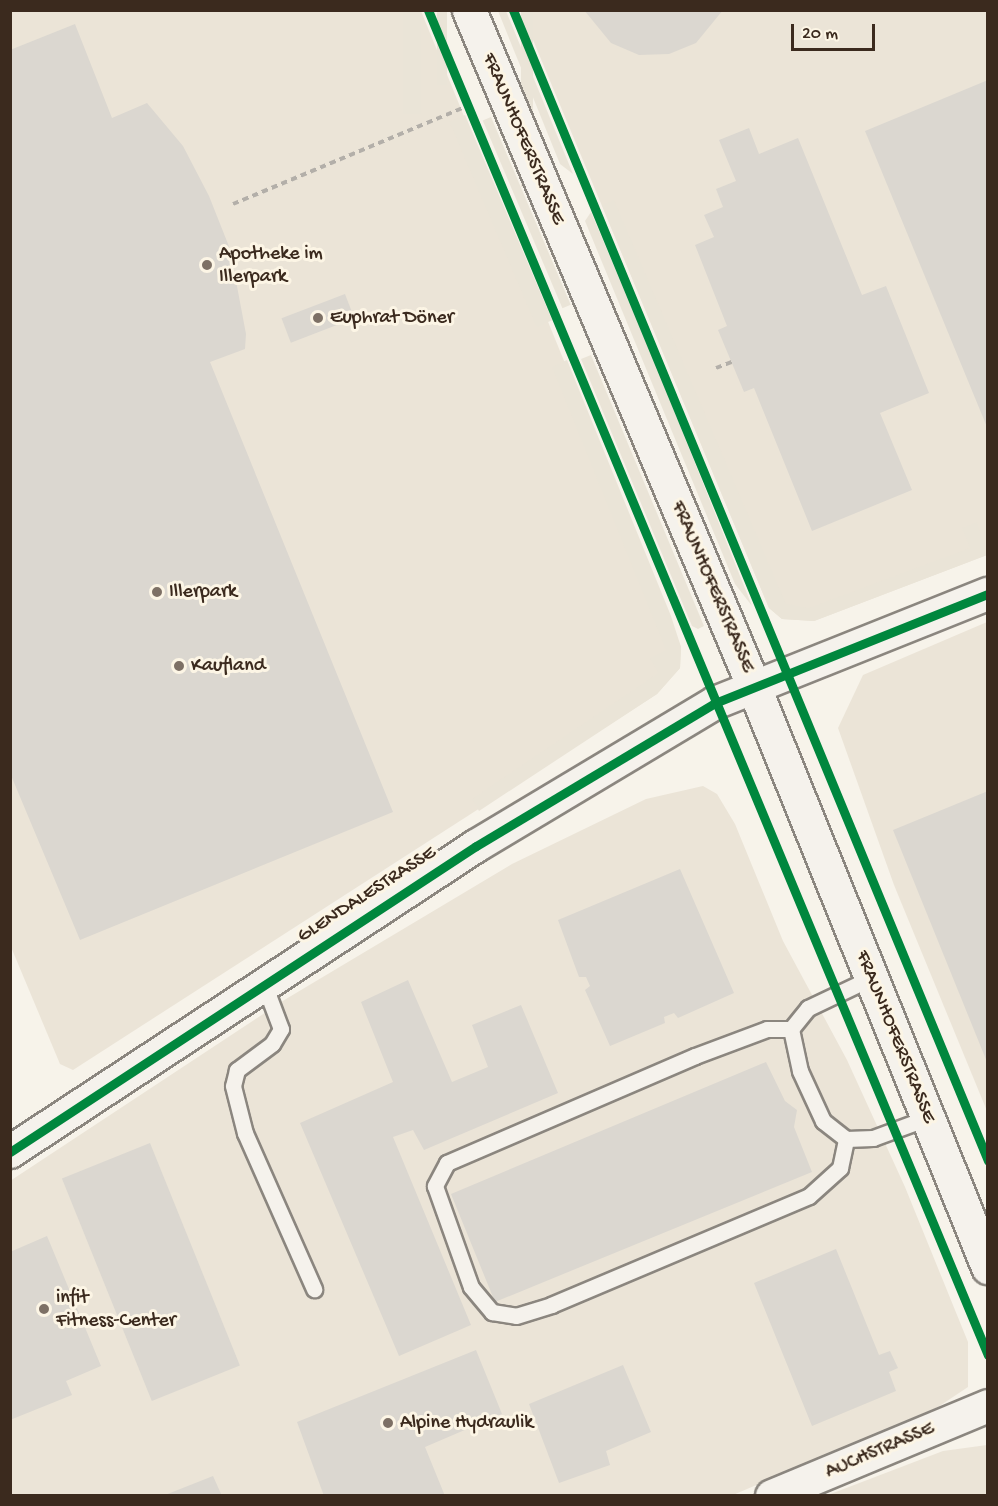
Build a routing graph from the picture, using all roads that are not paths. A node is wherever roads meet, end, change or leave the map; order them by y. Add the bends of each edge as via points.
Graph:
1 (469, 10) edge
2 (987, 594) edge
3 (753, 686) junction
4 (871, 978) junction
5 (264, 984) junction
6 (791, 1029) junction
7 (927, 1118) junction
8 (846, 1139) junction
9 (10, 1152) edge
10 (987, 1267) edge
11 (314, 1289) dead end
12 (987, 1406) edge
13 (772, 1496) edge

1 - 3 street, FRAUNHOFERSTRASSE
2 - 3 street, GLENDALESTRASSE
3 - 4 street, FRAUNHOFERSTRASSE
3 - 5 street, GLENDALESTRASSE via 476,846
4 - 6 lane via 808,1008
4 - 7 street, FRAUNHOFERSTRASSE
5 - 9 street, GLENDALESTRASSE
5 - 11 lane via 280,1029 272,1044 237,1070 233,1086 245,1133
6 - 8 lane via 800,1071 823,1121
6 - 8 lane via 767,1029 694,1056 447,1163 435,1186 471,1287 492,1312 516,1316 551,1305 809,1196 840,1168
7 - 8 lane via 873,1138
7 - 10 street, FRAUNHOFERSTRASSE
12 - 13 street, AUCHSTRASSE

